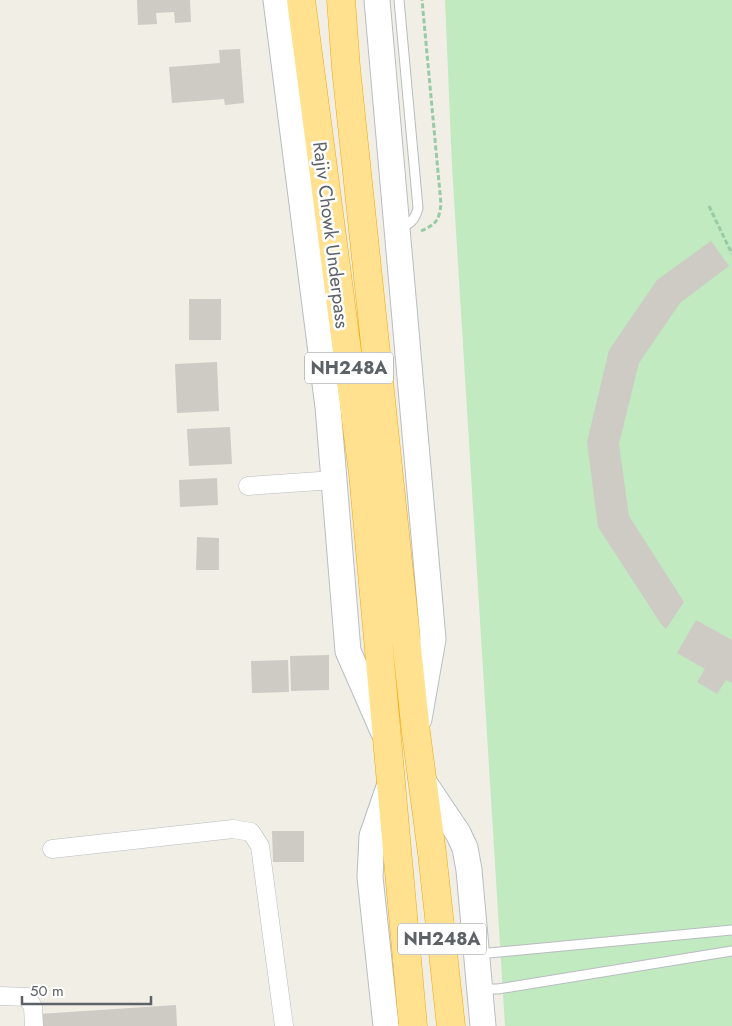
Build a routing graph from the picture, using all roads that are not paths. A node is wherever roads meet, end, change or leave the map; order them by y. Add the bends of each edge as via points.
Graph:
1 (276, 0) edge
2 (301, 0) edge
3 (341, 0) edge
4 (376, 0) edge
5 (399, 0) edge
6 (397, 235) junction
7 (334, 480) junction
8 (248, 486) dead end
9 (416, 733) junction
10 (386, 738) junction
11 (421, 778) junction
12 (390, 784) junction
13 (52, 849) dead end
14 (732, 930) edge
15 (732, 952) edge
16 (476, 955) junction
17 (479, 989) junction
18 (0, 996) edge
19 (34, 1026) edge
20 (284, 1026) edge
21 (386, 1026) edge
22 (413, 1026) edge
23 (451, 1026) edge
24 (483, 1026) edge

1 - 7 main road via 328,407
2 - 10 highway, Rajiv Chowk Underpass / NH248A via 363,473
3 - 9 highway, Rajiv Chowk Underpass / NH248A
4 - 6 main road
5 - 6 lane via 418,208 416,218
6 - 9 main road via 433,640
7 - 8 street
7 - 10 main road via 348,651
9 - 11 highway, NH248A
10 - 12 highway, NH248A
11 - 16 main road via 465,848
11 - 23 highway, NH248A
12 - 21 main road via 372,836 370,856
12 - 22 highway, NH248A
13 - 20 street via 233,829 250,832 260,846
14 - 16 lane
15 - 17 lane via 498,989
16 - 17 main road
17 - 24 main road
18 - 19 street via 27,997 33,1007

